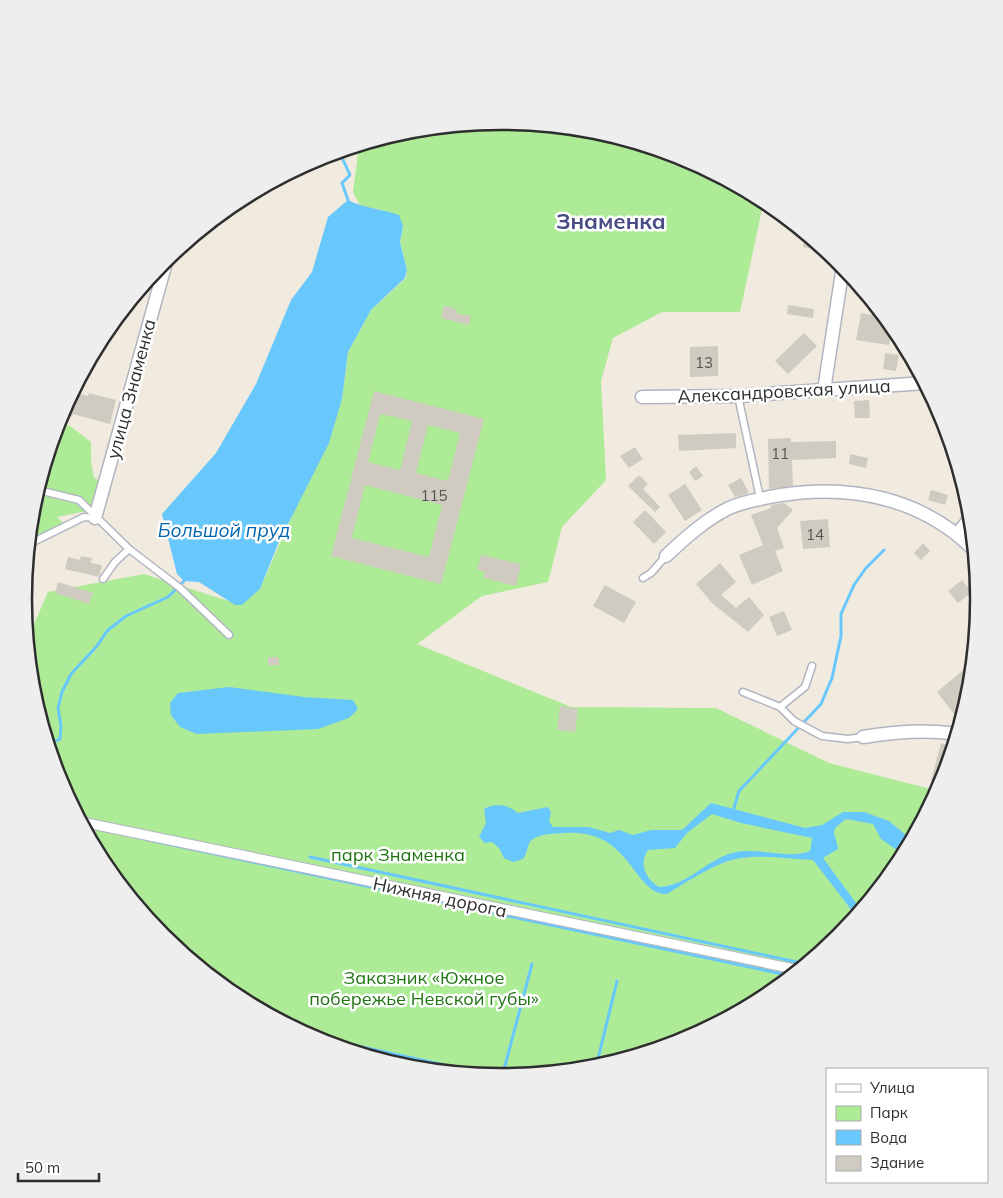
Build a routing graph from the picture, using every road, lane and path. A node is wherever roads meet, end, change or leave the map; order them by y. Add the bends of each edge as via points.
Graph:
1 (162, 275) edge
2 (841, 276) edge
3 (918, 384) edge
4 (824, 390) junction
5 (738, 396) junction
6 (642, 397) dead end
7 (45, 492) edge
8 (760, 498) junction
9 (95, 518) junction
10 (964, 526) edge
11 (958, 533) junction
12 (37, 540) edge
13 (966, 542) edge
14 (129, 548) junction
15 (666, 556) joint
16 (643, 578) dead end
17 (103, 579) dead end
18 (229, 635) dead end
19 (812, 666) dead end
20 (744, 692) dead end
21 (780, 708) junction
22 (951, 733) edge
23 (864, 737) joint
24 (90, 824) edge
25 (790, 968) edge

1 - 9 street, улица Знаменка
2 - 4 street
3 - 4 street, Александровская улица
4 - 5 street, Александровская улица
5 - 6 street, Александровская улица
5 - 8 lane
7 - 9 lane via 79,500
8 - 11 street via 804,491 852,491 899,503
8 - 15 street via 730,508 690,534
9 - 12 lane via 84,517
9 - 14 lane
10 - 11 street
11 - 13 street
14 - 17 lane
14 - 18 lane via 179,587
15 - 16 lane
19 - 21 lane via 805,686
20 - 21 lane
21 - 23 lane via 805,728 830,738
22 - 23 street via 912,731
24 - 25 street, Нижняя дорога

